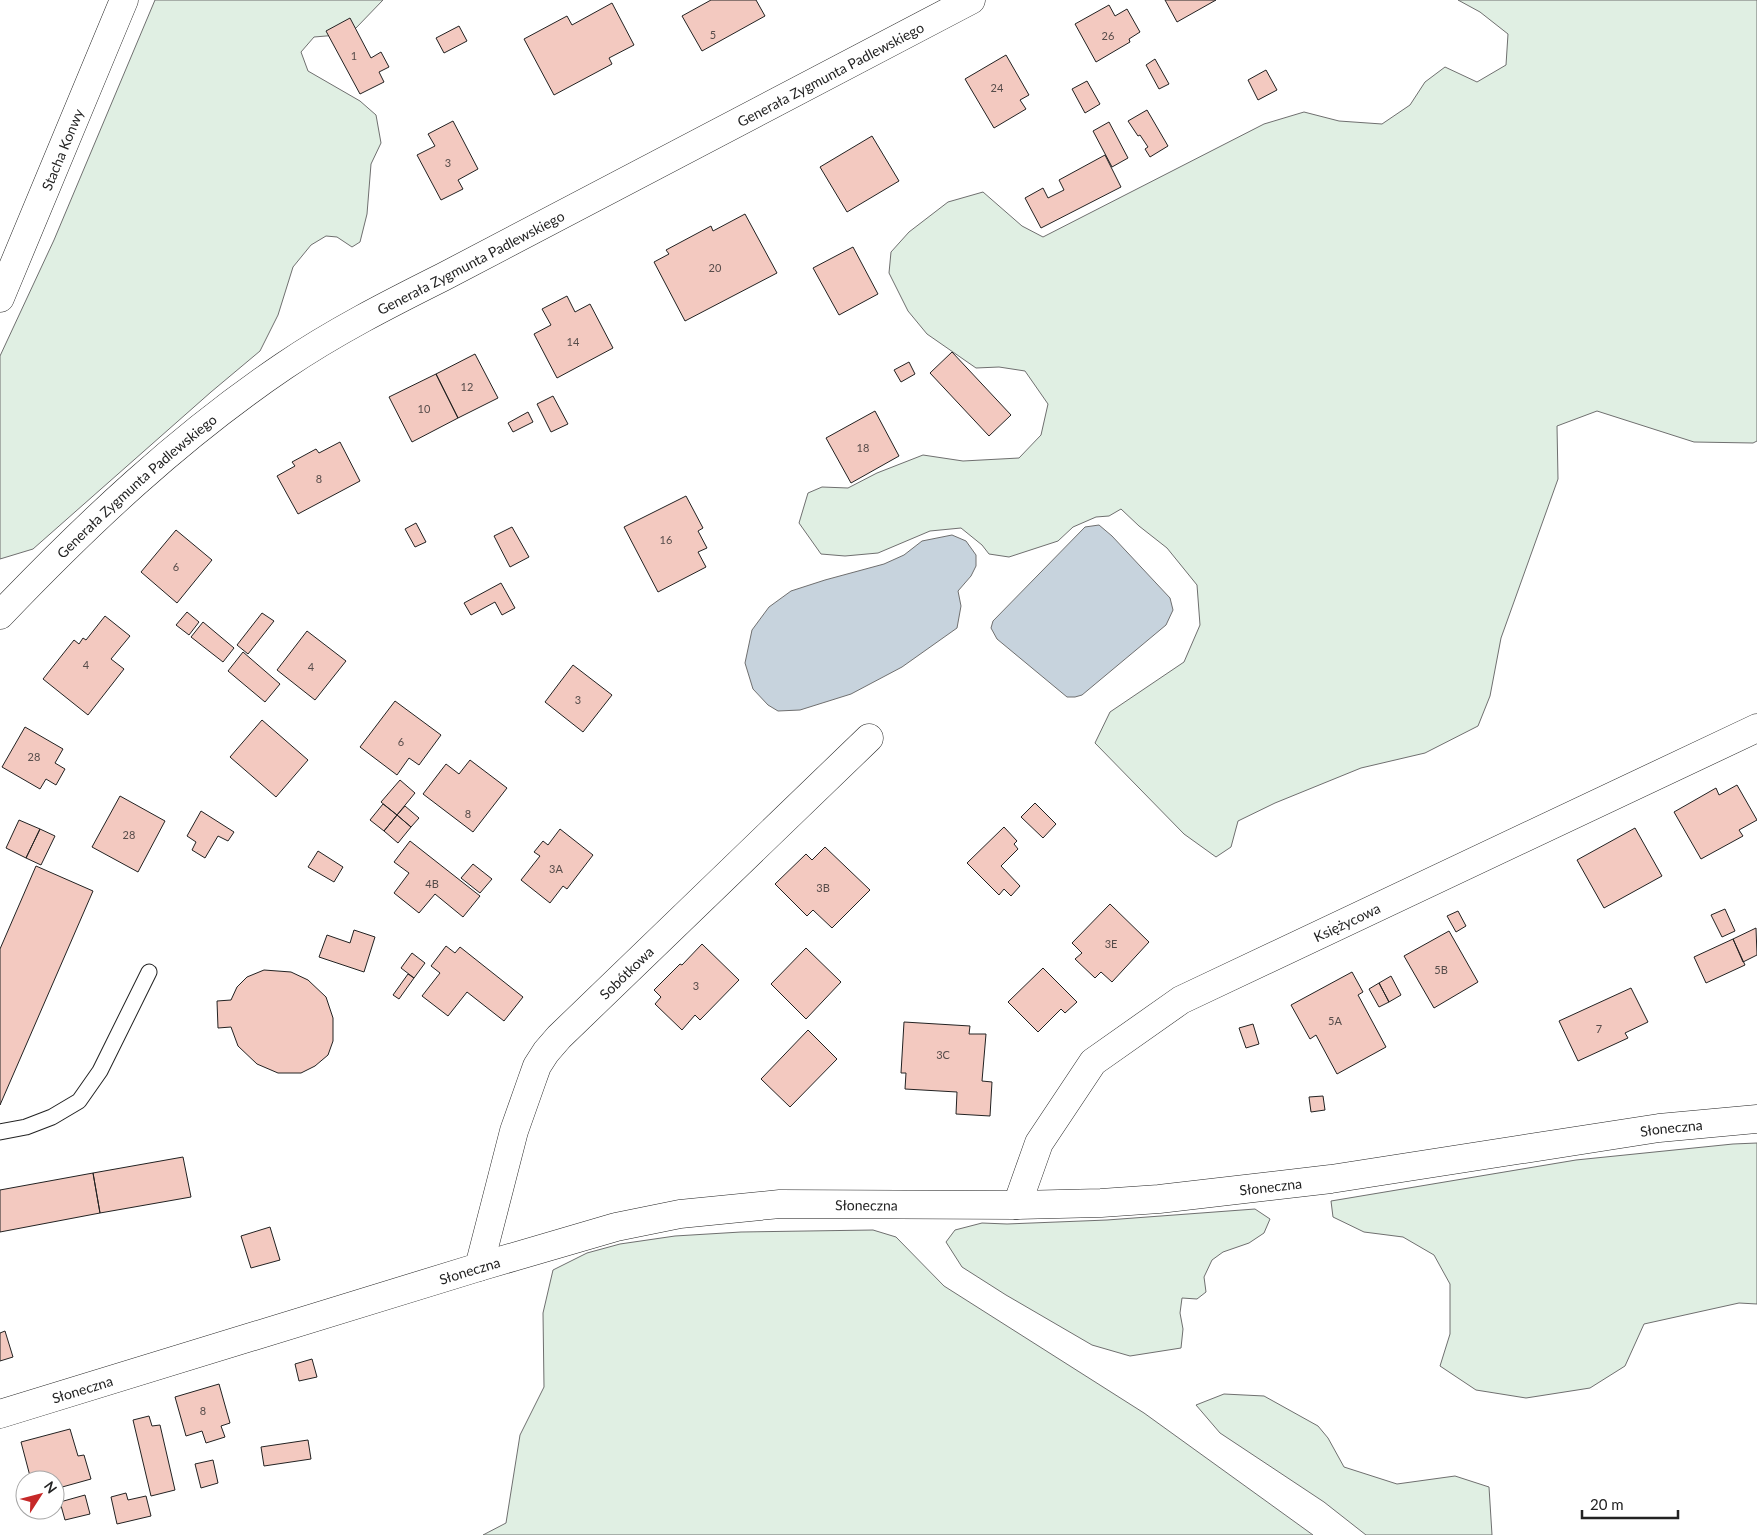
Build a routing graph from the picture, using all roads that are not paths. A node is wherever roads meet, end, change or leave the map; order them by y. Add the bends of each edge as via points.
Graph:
1 (124, 0) edge
2 (972, 0) edge
3 (0, 298) edge
4 (9, 590) edge
5 (0, 615) edge
6 (1757, 728) edge
7 (869, 738) dead end
8 (149, 972) dead end
9 (1757, 1119) edge
10 (0, 1132) edge
11 (1017, 1205) junction
12 (479, 1267) junction
13 (0, 1414) edge

1 - 3 street, Stacha Konwy
2 - 4 street, Generała Zygmunta Padlewskiego via 389,303 285,365 160,460
4 - 5 street, Generała Zygmunta Padlewskiego
6 - 11 street, Księżycowa via 1180,1000 1093,1062 1039,1143
7 - 12 street, Sobótkowa via 546,1052 537,1066 514,1131
8 - 10 lane via 100,1071 79,1102 52,1118
9 - 11 street, Słoneczna via 1660,1128 1264,1187 1158,1199
11 - 12 street, Słoneczna via 780,1204 690,1213 616,1227
12 - 13 street, Słoneczna

